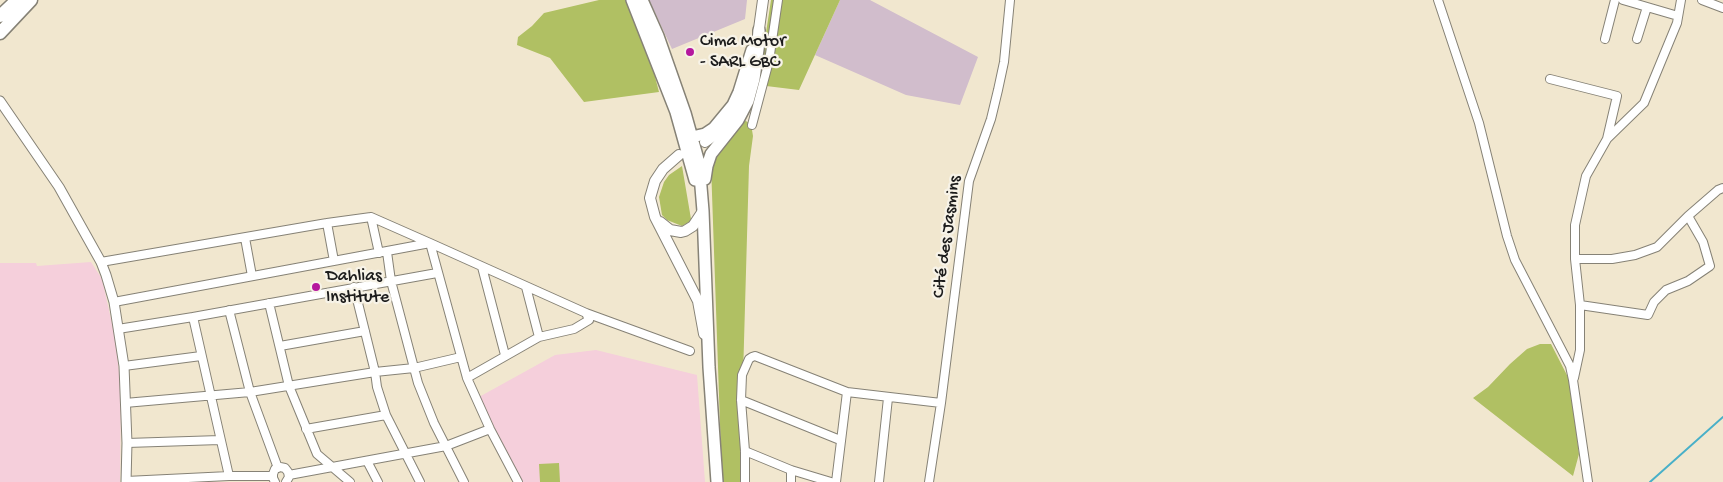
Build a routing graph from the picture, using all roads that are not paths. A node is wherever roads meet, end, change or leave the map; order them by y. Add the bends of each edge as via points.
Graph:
1 (16, 0) edge
2 (31, 0) edge
3 (632, 0) edge
4 (642, 0) edge
5 (763, 0) edge
6 (778, 0) edge
7 (1010, 0) edge
8 (1438, 0) edge
9 (1615, 0) edge
10 (1623, 0) edge
11 (1681, 0) edge
12 (1702, 0) edge
13 (1647, 7) junction
14 (1723, 8) edge
15 (0, 16) edge
16 (1678, 16) junction
17 (759, 30) junction
18 (0, 32) edge
19 (1637, 38) dead end
20 (1605, 39) dead end
21 (1550, 79) dead end
22 (0, 101) edge
23 (752, 125) dead end
24 (692, 137) junction
25 (1607, 139) junction
26 (705, 142) dead end
27 (680, 155) dead end
28 (1723, 188) edge
29 (704, 211) junction
30 (1688, 216) junction
31 (655, 217) junction
32 (371, 218) junction
33 (327, 223) junction
34 (245, 238) junction
35 (430, 244) junction
36 (383, 252) junction
37 (1575, 259) junction
38 (334, 260) junction
39 (101, 262) junction
40 (482, 267) junction
41 (438, 273) junction
42 (252, 276) junction
43 (391, 281) junction
44 (354, 287) junction
45 (526, 288) junction
46 (114, 302) junction
47 (269, 303) junction
48 (1580, 306) junction
49 (229, 310) junction
50 (586, 313) junction
51 (193, 317) junction
52 (118, 328) junction
53 (365, 331) junction
54 (538, 337) junction
55 (280, 346) junction
56 (690, 351) dead end
57 (505, 355) junction
58 (201, 356) junction
59 (461, 357) junction
60 (124, 366) junction
61 (709, 367) junction
62 (414, 368) junction
63 (375, 372) junction
64 (467, 378) junction
65 (1573, 380) junction
66 (289, 386) junction
67 (250, 392) junction
68 (847, 392) junction
69 (212, 396) junction
70 (888, 398) junction
71 (741, 400) junction
72 (125, 403) junction
73 (941, 403) junction
74 (386, 415) junction
75 (306, 429) junction
76 (490, 429) junction
77 (220, 440) junction
78 (840, 440) junction
79 (127, 443) junction
80 (446, 446) junction
81 (745, 451) junction
82 (406, 454) junction
83 (366, 462) junction
84 (332, 466) junction
85 (278, 468) junction
86 (791, 470) junction
87 (229, 476) junction
88 (287, 480) edge
89 (126, 481) edge
90 (274, 481) edge
91 (515, 481) edge
92 (350, 482) edge
93 (378, 482) edge
94 (420, 482) edge
95 (464, 482) edge
96 (717, 482) edge
97 (744, 482) edge
98 (791, 482) edge
99 (830, 482) edge
100 (836, 482) edge
101 (879, 482) edge
102 (929, 482) edge
103 (1588, 482) edge

1 - 15 highway
2 - 18 highway
3 - 29 main road via 676,112
4 - 24 main road via 661,44
5 - 17 main road
6 - 23 street via 768,61
7 - 73 street, Cité des Jasmins via 998,90 970,181
8 - 65 street via 1479,123 1515,260 1562,349
9 - 20 street
10 - 13 street
11 - 16 street
12 - 14 street
13 - 16 street
13 - 19 street
16 - 25 street via 1644,103
17 - 24 main road via 733,105 714,128
17 - 26 main road via 742,100 723,128
17 - 29 main road via 750,95 743,114 709,160
21 - 25 street via 1617,96
22 - 39 street via 59,187
24 - 29 main road via 699,163
25 - 37 street via 1586,176 1575,226
27 - 31 main road via 663,169 655,181 650,198
28 - 30 street
29 - 31 main road via 693,226 681,232 670,230
29 - 61 main road
30 - 37 street via 1657,247 1612,260
30 - 48 street via 1703,242 1710,266 1688,281 1666,290 1654,302 1648,315
31 - 61 main road via 698,301
32 - 33 street
32 - 35 street
32 - 36 street
33 - 34 street
33 - 38 street
34 - 39 street
34 - 42 street
35 - 36 street
35 - 40 street
35 - 41 street
36 - 38 street
36 - 43 street
37 - 48 street
38 - 42 street
39 - 46 street
40 - 45 street
40 - 57 street
41 - 43 street
41 - 59 street
42 - 46 street
43 - 44 street
43 - 62 street
44 - 47 street
44 - 53 street
45 - 50 street
45 - 54 street
46 - 52 street
47 - 49 street
47 - 55 street
48 - 65 street via 1580,350
49 - 51 street
49 - 67 street
50 - 54 street via 589,320 574,329
50 - 56 street
51 - 52 street
51 - 58 street
52 - 60 street
53 - 55 street
53 - 63 street
54 - 57 street
55 - 66 street
57 - 64 street
58 - 60 street
58 - 69 street
59 - 62 street
59 - 64 street
60 - 72 street
61 - 96 main road
62 - 63 street
62 - 80 street
63 - 66 street
63 - 74 street
64 - 76 street
65 - 103 street
66 - 67 street
66 - 75 street
67 - 69 street
67 - 85 street
68 - 70 street
68 - 71 street via 755,356 749,359 742,375
68 - 78 street
69 - 72 street
69 - 77 street
70 - 73 street
70 - 101 street
71 - 78 street
71 - 81 street
72 - 79 street
73 - 102 street, Cité des Jasmins
74 - 75 street
74 - 82 street
75 - 84 street via 317,454
76 - 80 street
76 - 91 street
77 - 79 street
77 - 87 street
78 - 100 street
79 - 89 street
80 - 82 street
80 - 95 street
81 - 86 street
81 - 97 street
82 - 83 street
82 - 94 street
83 - 84 street
83 - 93 street
84 - 88 street
84 - 92 street
85 - 88 street via 285,468
85 - 90 street via 274,471
86 - 98 street
86 - 99 street
87 - 89 street
87 - 90 street

